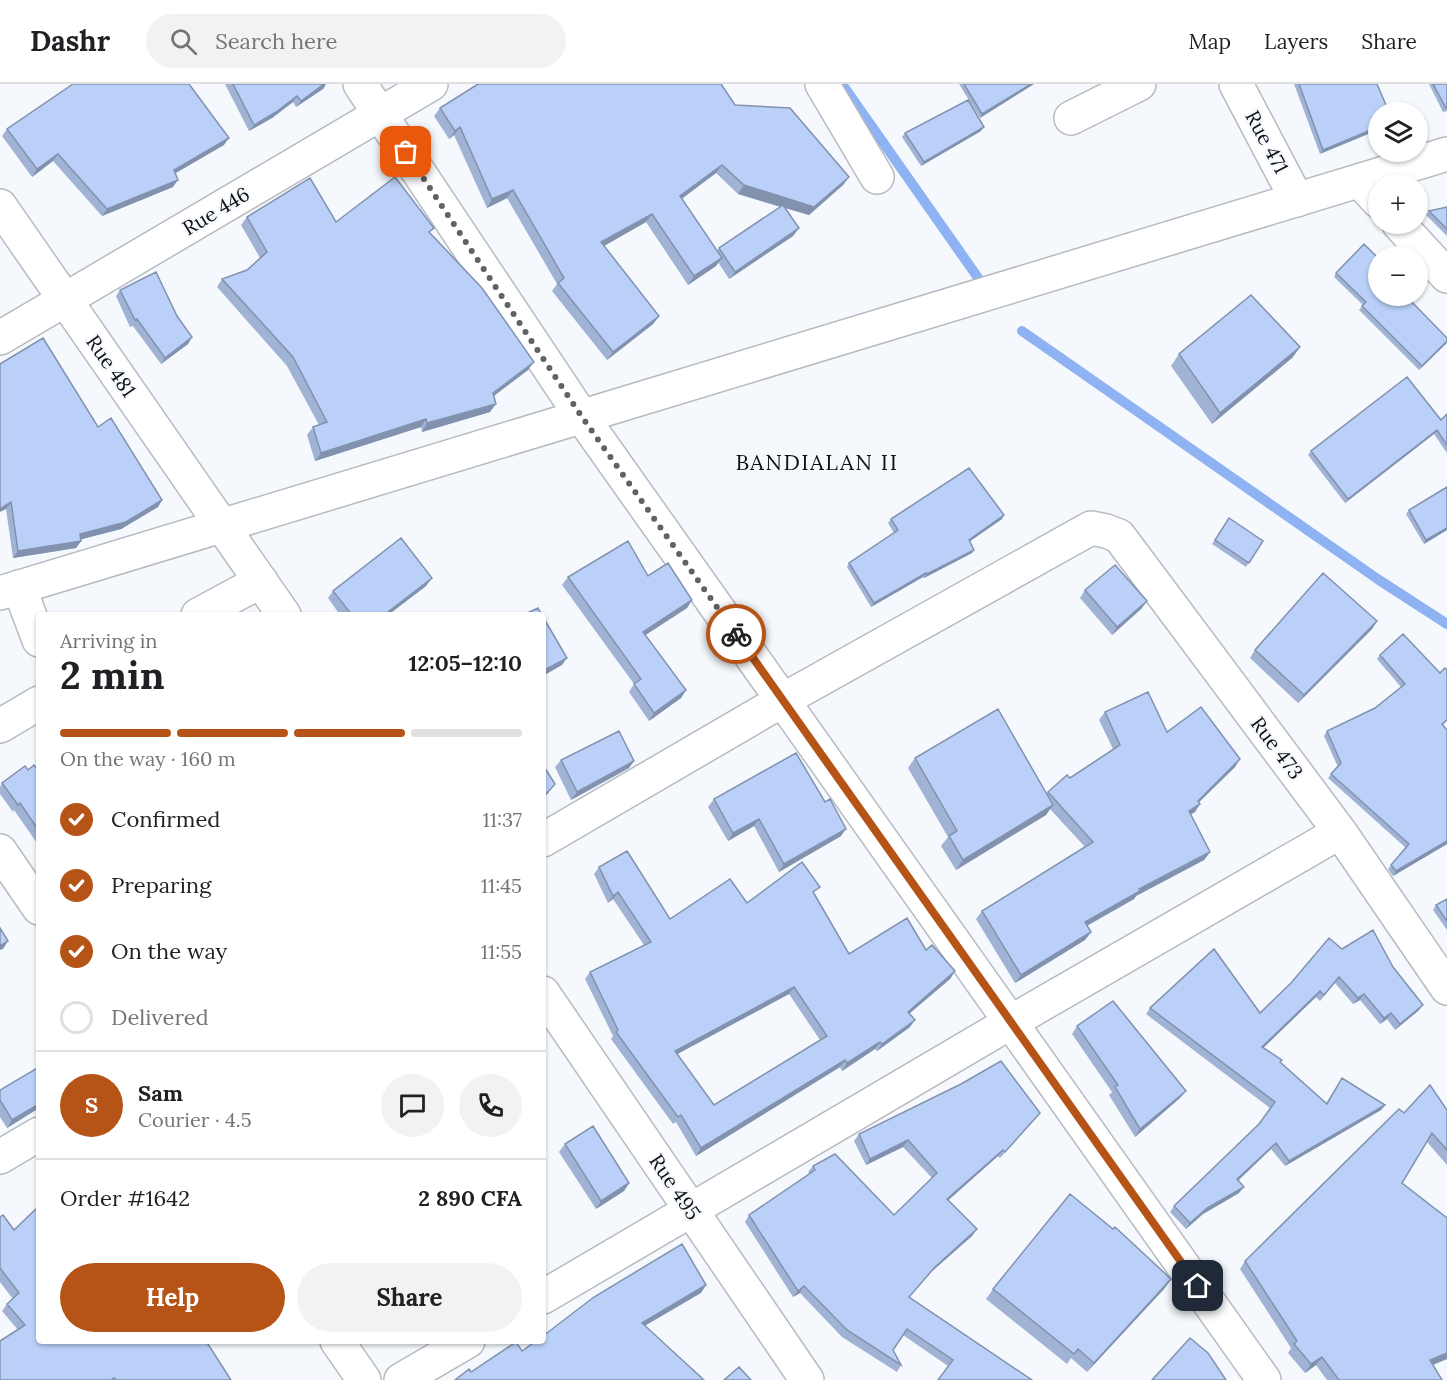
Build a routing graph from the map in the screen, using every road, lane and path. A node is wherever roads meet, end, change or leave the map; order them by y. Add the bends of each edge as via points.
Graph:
1 (360, 84) edge
2 (431, 84) edge
3 (822, 84) edge
4 (1139, 84) edge
5 (1236, 84) edge
6 (381, 114) junction
7 (1071, 118) dead end
8 (1447, 154) edge
9 (1405, 174) edge
10 (877, 177) dead end
11 (1368, 191) edge
12 (1297, 200) junction
13 (0, 206) edge
14 (1408, 234) edge
15 (1447, 276) edge
16 (66, 300) junction
17 (0, 339) edge
18 (582, 417) junction
19 (223, 526) junction
20 (261, 581) junction
21 (10, 590) edge
22 (204, 612) edge
23 (282, 612) edge
24 (36, 635) edge
25 (783, 700) junction
26 (36, 704) edge
27 (0, 726) edge
28 (1340, 832) junction
29 (546, 838) edge
30 (0, 851) edge
31 (36, 904) edge
32 (1447, 988) edge
33 (546, 997) edge
34 (1011, 1022) junction
35 (36, 1136) edge
36 (0, 1157) edge
37 (692, 1211) junction
38 (546, 1295) edge
39 (339, 1344) edge
40 (463, 1344) edge
41 (364, 1380) edge
42 (401, 1380) edge
43 (807, 1380) edge
44 (1264, 1380) edge

1 - 6 street
2 - 6 street, Rue 446
3 - 10 street
4 - 7 street
5 - 12 street, Rue 471
6 - 16 street, Rue 446
6 - 18 street
8 - 9 street
11 - 12 street
12 - 18 street
13 - 16 street, Rue 481
14 - 15 street
16 - 17 street, Rue 446
16 - 19 street, Rue 481
18 - 19 street
18 - 25 street
19 - 20 street
19 - 21 street
20 - 22 street
20 - 23 street
21 - 24 street
25 - 28 street, Rue 473 via 1091,528 1106,531 1119,536
25 - 29 street
25 - 34 street
26 - 27 street
28 - 32 street, Rue 473
28 - 34 street
30 - 31 street
33 - 37 street, Rue 495
34 - 37 street
34 - 44 street
35 - 36 street
37 - 38 street
37 - 43 street, Rue 495
39 - 41 street
40 - 42 street

